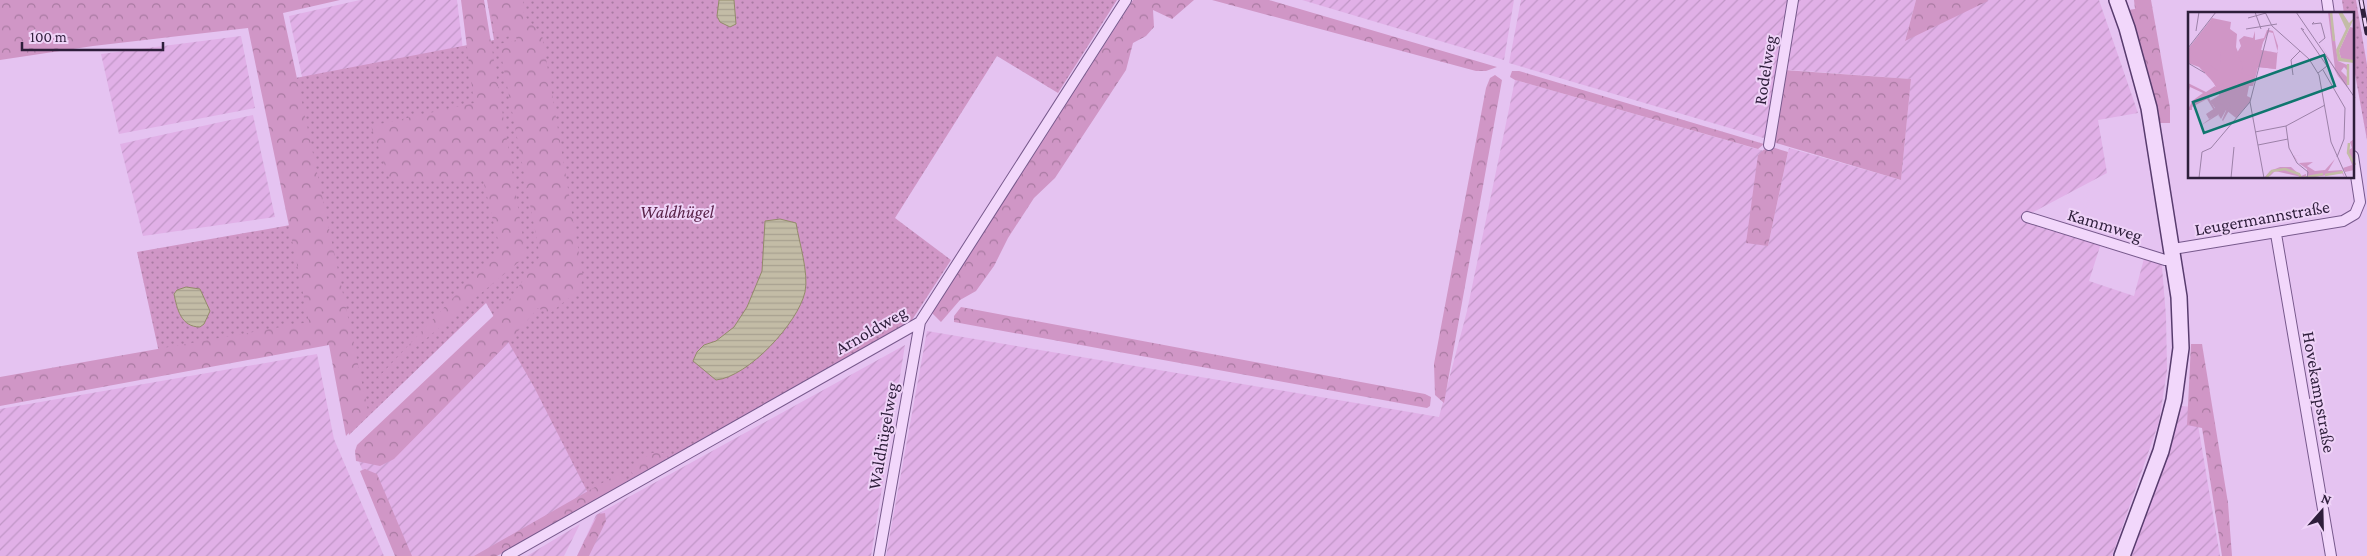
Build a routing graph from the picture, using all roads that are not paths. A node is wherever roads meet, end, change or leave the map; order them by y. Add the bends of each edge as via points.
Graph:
1 (1126, 0) edge
2 (1793, 0) edge
3 (2117, 0) edge
4 (1770, 145) dead end
5 (2354, 163) edge
6 (2027, 217) dead end
7 (2276, 234) junction
8 (2174, 254) junction
9 (920, 322) junction
10 (507, 556) edge
11 (879, 556) edge
12 (2122, 556) edge
13 (2331, 556) edge

1 - 9 street, Arnoldweg
2 - 4 street, Rodelweg
3 - 8 street via 2149,108
5 - 7 street, Leugermannstraße via 2360,202 2355,214 2343,221
6 - 8 street, Kammweg via 2165,260
7 - 8 street, Leugermannstraße
7 - 13 street, Hovekampstraße
8 - 12 street via 2180,297 2181,348 2174,400 2161,451
9 - 10 street, Arnoldweg
9 - 11 street, Waldhügelweg

